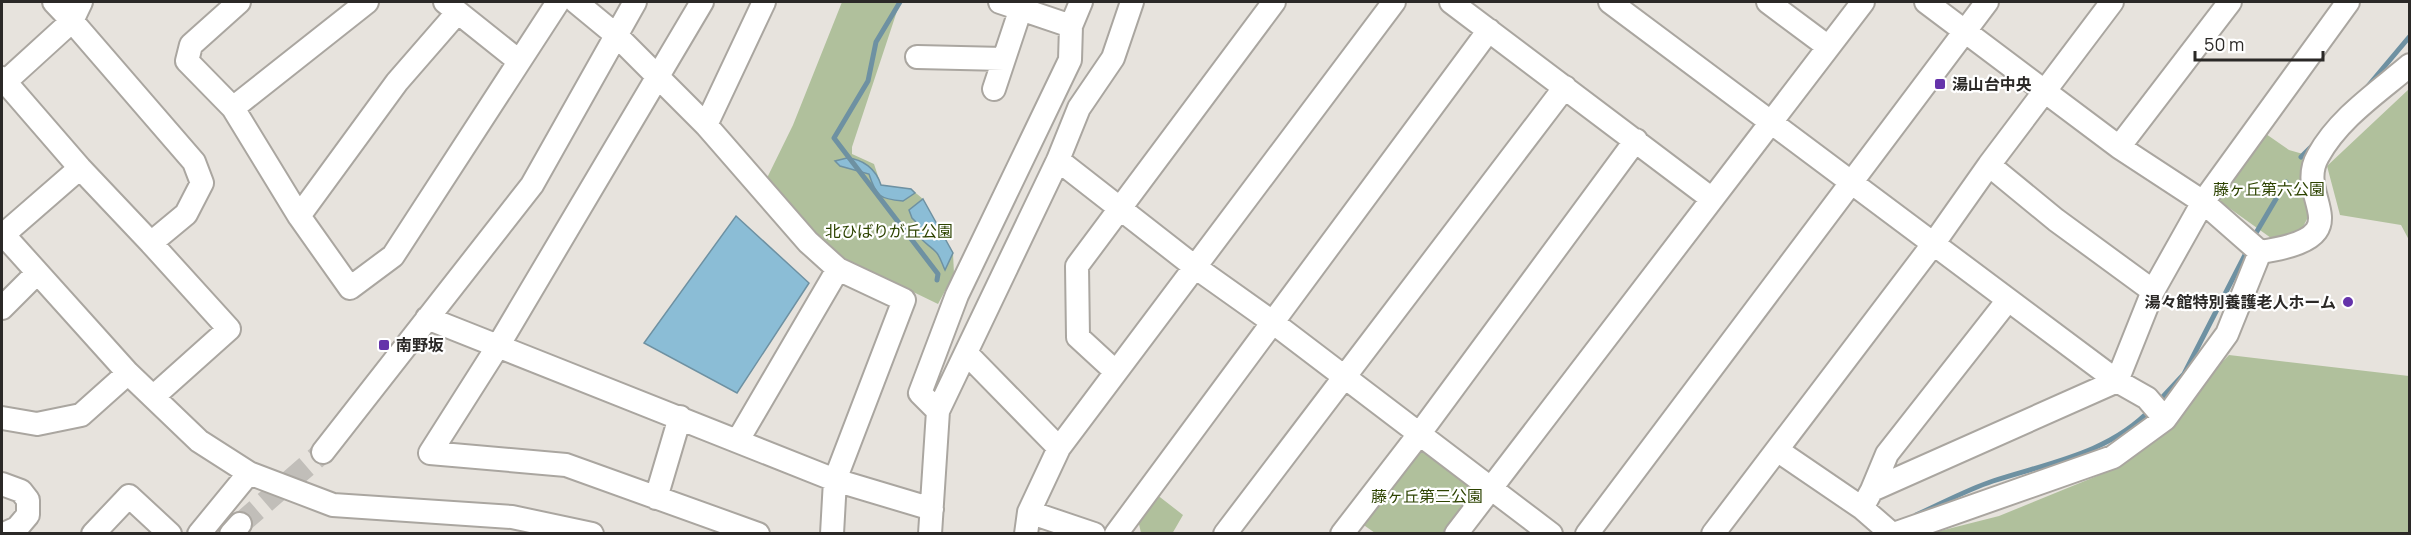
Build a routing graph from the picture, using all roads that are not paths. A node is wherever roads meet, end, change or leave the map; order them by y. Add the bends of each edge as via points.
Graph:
1 (54, 2) edge
2 (239, 2) edge
3 (367, 2) edge
4 (558, 2) edge
5 (576, 2) edge
6 (635, 2) edge
7 (702, 2) edge
8 (764, 2) edge
9 (1081, 2) edge
10 (1132, 2) edge
11 (1274, 2) edge
12 (1394, 2) edge
13 (1451, 2) edge
14 (1610, 2) edge
15 (1768, 2) edge
16 (1863, 2) edge
17 (1926, 2) edge
18 (1987, 2) edge
19 (2112, 2) edge
20 (2230, 2) edge
21 (2348, 2) edge
22 (1014, 4) edge
23 (451, 7) edge
24 (76, 11) edge
25 (1071, 26) junction
26 (1489, 30) junction
27 (1965, 32) junction
28 (616, 35) junction
29 (1827, 46) junction
30 (917, 57) dead end
31 (1004, 59) junction
32 (519, 61) junction
33 (2409, 65) edge
34 (658, 79) junction
35 (3, 80) edge
36 (1565, 87) junction
37 (994, 89) dead end
38 (2044, 92) junction
39 (233, 108) junction
40 (1770, 123) junction
41 (706, 125) junction
42 (1636, 140) junction
43 (2118, 147) junction
44 (1058, 160) junction
45 (1989, 165) junction
46 (80, 168) junction
47 (1853, 183) junction
48 (1712, 199) junction
49 (2203, 202) junction
50 (1121, 208) junction
51 (299, 216) junction
52 (2, 234) edge
53 (150, 243) junction
54 (1934, 243) junction
55 (2260, 252) junction
56 (1195, 267) junction
57 (838, 269) junction
58 (37, 273) junction
59 (2153, 291) junction
60 (2008, 300) junction
61 (2, 308) edge
62 (427, 318) junction
63 (1271, 321) junction
64 (498, 346) junction
65 (967, 354) junction
66 (1116, 372) junction
67 (128, 373) junction
68 (1346, 377) junction
69 (2117, 381) junction
70 (153, 397) junction
71 (931, 404) junction
72 (680, 417) junction
73 (2, 418) edge
74 (2165, 419) junction
75 (1420, 433) junction
76 (738, 440) junction
77 (1059, 448) junction
78 (1777, 450) junction
79 (323, 452) tunnel mouth
80 (249, 473) junction
81 (835, 480) junction
82 (2, 484) edge
83 (1490, 487) junction
84 (656, 498) junction
85 (1867, 499) junction
86 (932, 509) junction
87 (1028, 523) edge
88 (1890, 531) edge
89 (4, 534) edge
90 (93, 534) edge
91 (170, 534) edge
92 (199, 534) edge
93 (592, 534) edge
94 (758, 534) edge
95 (832, 534) edge
96 (930, 534) edge
97 (1094, 534) edge
98 (1116, 534) edge
99 (1225, 534) edge
100 (1342, 534) edge
101 (1456, 534) edge
102 (1551, 534) edge
103 (1587, 534) edge
104 (1713, 534) edge

1 - 24 street
2 - 39 street via 191,45 187,61
3 - 39 street
4 - 32 street
5 - 28 street
6 - 28 street
7 - 34 street
8 - 41 street
9 - 25 street
10 - 44 street via 1113,58 1079,108
11 - 50 street
12 - 56 street
13 - 26 street
14 - 40 street
15 - 29 street
16 - 29 street
17 - 27 street
18 - 27 street
19 - 38 street
20 - 43 street
21 - 49 street
22 - 25 street
22 - 31 street
23 - 32 street
23 - 51 street
24 - 35 street
24 - 53 street via 194,162 202,183 186,214
25 - 71 street via 1070,60 957,295
26 - 36 street
26 - 63 street
27 - 38 street
27 - 47 street
28 - 34 street
28 - 62 street via 532,185
29 - 40 street
30 - 31 street
31 - 37 street
32 - 51 street via 393,256 350,288
33 - 55 street via 2333,132 2316,159 2312,176 2322,214 2306,241
34 - 41 street
34 - 64 street
35 - 46 street
36 - 42 street
36 - 68 street
38 - 43 street
38 - 45 street
39 - 51 street
40 - 47 street
40 - 48 street
41 - 57 street via 808,242
42 - 48 street
42 - 75 street
43 - 49 street
44 - 50 street
44 - 65 street
45 - 54 street
45 - 59 street
46 - 52 street
46 - 53 street
47 - 54 street
47 - 103 street
48 - 83 street
49 - 55 street
49 - 59 street
50 - 56 street
50 - 66 street via 1077,266 1078,337
52 - 58 street
53 - 70 street via 229,329
54 - 60 street
54 - 78 street
55 - 74 street via 2227,334
56 - 63 street
56 - 66 street
57 - 76 street
57 - 81 street via 904,300
58 - 61 street
58 - 67 street
59 - 69 street
60 - 69 street
60 - 85 street via 1887,454
62 - 64 street
62 - 79 street
63 - 68 street
63 - 98 street
64 - 72 street
64 - 84 street via 430,453 566,465
65 - 71 street
65 - 77 street
66 - 77 street
67 - 70 street
67 - 73 street via 81,415 37,424
68 - 75 street
68 - 99 street
69 - 74 street via 2147,398
69 - 85 street
70 - 80 street via 199,441
71 - 86 street
72 - 76 street
72 - 84 street
74 - 88 street via 2113,457
75 - 83 street
75 - 100 street
76 - 81 street
77 - 87 street
78 - 85 street
78 - 104 street
80 - 92 street
80 - 93 street via 333,505 512,517
81 - 86 street
81 - 95 street
82 - 89 street via 21,491 28,500 28,515 17,528
83 - 101 street
83 - 102 street
84 - 94 street
85 - 88 street
86 - 96 street
87 - 97 street
90 - 91 street via 129,496

